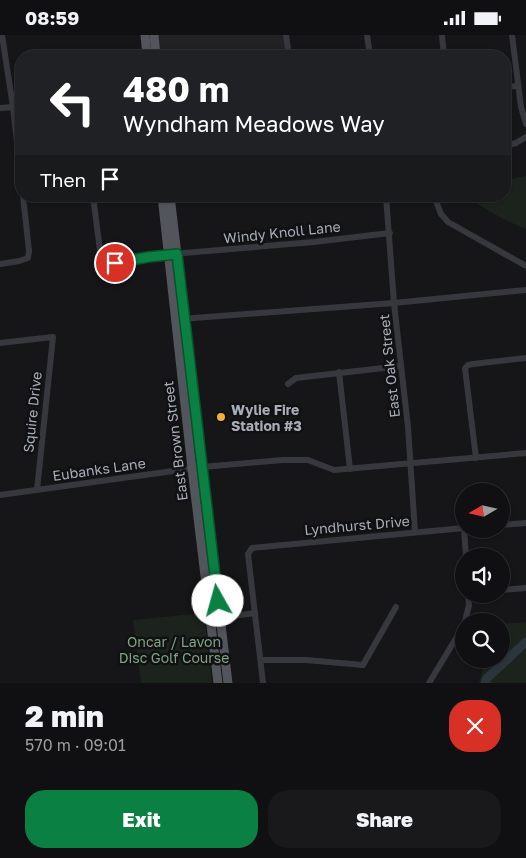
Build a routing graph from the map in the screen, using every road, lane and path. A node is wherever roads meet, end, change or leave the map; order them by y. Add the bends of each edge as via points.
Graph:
1 (2, 35) edge
2 (145, 35) edge
3 (154, 35) edge
4 (286, 35) edge
5 (367, 35) edge
6 (442, 35) edge
7 (512, 35) edge
8 (146, 50) edge
9 (155, 50) edge
10 (288, 50) edge
11 (369, 50) edge
12 (443, 50) edge
13 (518, 86) junction
14 (511, 87) edge
15 (13, 107) junction
16 (0, 109) edge
17 (526, 124) edge
18 (15, 125) edge
19 (526, 137) edge
20 (511, 144) edge
21 (24, 202) edge
22 (94, 202) edge
23 (163, 202) edge
24 (170, 202) edge
25 (387, 202) edge
26 (437, 202) edge
27 (390, 233) junction
28 (173, 255) junction
29 (0, 264) edge
30 (526, 266) edge
31 (526, 289) edge
32 (394, 303) junction
33 (180, 319) junction
34 (0, 343) edge
35 (526, 358) edge
36 (401, 366) junction
37 (339, 372) junction
38 (288, 383) dead end
39 (526, 453) edge
40 (476, 458) junction
41 (411, 464) junction
42 (202, 467) junction
43 (192, 468) junction
44 (350, 469) junction
45 (36, 490) junction
46 (0, 495) edge
47 (526, 523) edge
48 (510, 524) edge
49 (455, 530) edge
50 (415, 532) junction
51 (526, 588) edge
52 (510, 590) edge
53 (396, 607) dead end
54 (255, 613) junction
55 (220, 618) junction
56 (210, 619) junction
57 (455, 638) edge
58 (260, 660) junction
59 (218, 683) edge
60 (228, 683) edge
61 (263, 683) edge
62 (429, 683) edge

1 - 15 street
2 - 8 main road
3 - 9 main road
4 - 10 street
5 - 11 street
6 - 12 street
7 - 13 street
13 - 14 street
13 - 17 street
15 - 16 street
15 - 18 street
19 - 20 street
21 - 29 street via 28,258
22 - 28 street, Windy Knoll Lane via 102,266 141,257
23 - 28 main road, East Brown Street
24 - 28 main road, East Brown Street
25 - 27 street, East Oak Street
26 - 30 street via 448,222
27 - 28 street, Windy Knoll Lane
27 - 32 street, East Oak Street
28 - 33 main road, East Brown Street
31 - 32 street
32 - 33 street
32 - 36 street, East Oak Street
33 - 42 main road, East Brown Street
33 - 43 main road, East Brown Street
34 - 45 street, Squire Drive via 53,337
35 - 40 street via 465,368
36 - 37 street
36 - 41 street, East Oak Street
37 - 38 street via 296,378
37 - 44 street
39 - 40 street, Eubanks Lane
40 - 41 street, Eubanks Lane
41 - 44 street, Eubanks Lane
41 - 50 street, East Oak Street
42 - 43 street, Eubanks Lane
42 - 44 street, Eubanks Lane via 292,459 308,460 334,470
42 - 55 main road, East Brown Street
43 - 45 street, Eubanks Lane
43 - 56 main road, East Brown Street
45 - 46 street, Eubanks Lane
47 - 48 street
49 - 50 street, Lyndhurst Drive
50 - 54 street, Lyndhurst Drive via 252,548 248,554
51 - 52 street
53 - 58 street via 363,665
54 - 55 street
54 - 58 street
55 - 56 street
55 - 60 main road, East Brown Street
56 - 59 main road, East Brown Street
57 - 62 street
58 - 61 street

